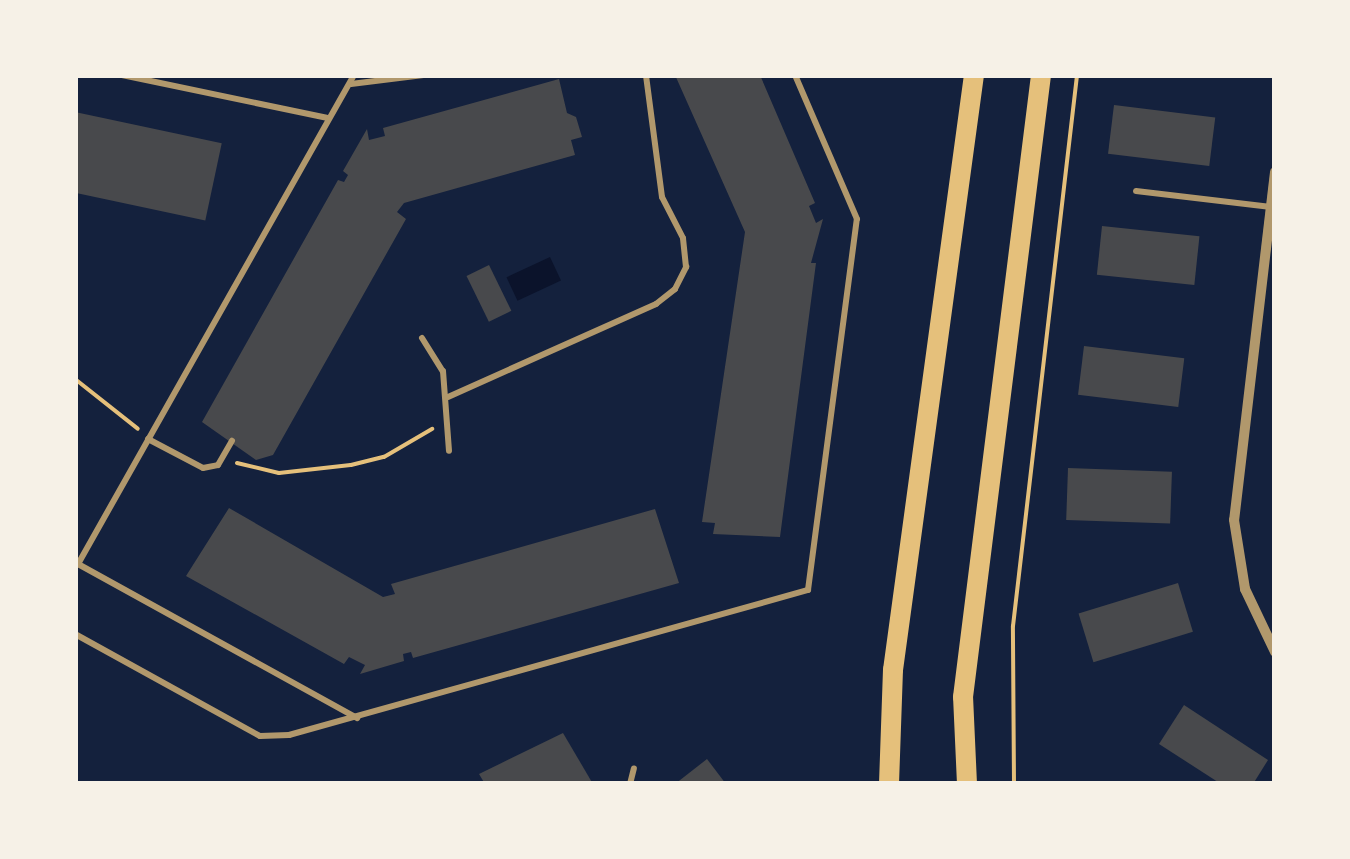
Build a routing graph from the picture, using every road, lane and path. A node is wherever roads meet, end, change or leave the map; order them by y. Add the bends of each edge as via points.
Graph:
1 (122, 75) edge
2 (423, 75) edge
3 (646, 75) edge
4 (796, 75) edge
5 (974, 75) edge
6 (1042, 75) edge
7 (1077, 75) edge
8 (353, 79) edge
9 (327, 118) junction
10 (1275, 172) edge
11 (1136, 192) dead end
12 (1271, 207) junction
13 (422, 338) dead end
14 (75, 380) edge
15 (448, 397) junction
16 (447, 420) junction
17 (148, 439) junction
18 (232, 441) dead end
19 (449, 452) dead end
20 (224, 456) junction
21 (76, 564) edge
22 (75, 634) edge
23 (1275, 652) edge
24 (358, 718) junction
25 (634, 768) dead end
26 (630, 784) edge
27 (888, 784) edge
28 (968, 784) edge
29 (1014, 784) edge

1 - 9 lane
2 - 8 lane
3 - 15 lane via 662,196 683,238 686,267 675,290
4 - 24 lane via 857,219 808,590
5 - 27 highway via 892,670
6 - 28 highway via 962,697
7 - 29 path via 1013,626
8 - 9 lane
9 - 17 lane
10 - 12 street
11 - 12 lane
12 - 23 street via 1234,520 1245,589
13 - 15 lane via 443,372
14 - 17 path
15 - 16 lane
16 - 19 lane
16 - 20 path via 384,457 350,465 279,473
17 - 20 lane via 202,468
17 - 21 lane
18 - 20 lane
21 - 24 lane
22 - 24 lane via 260,736
25 - 26 lane

